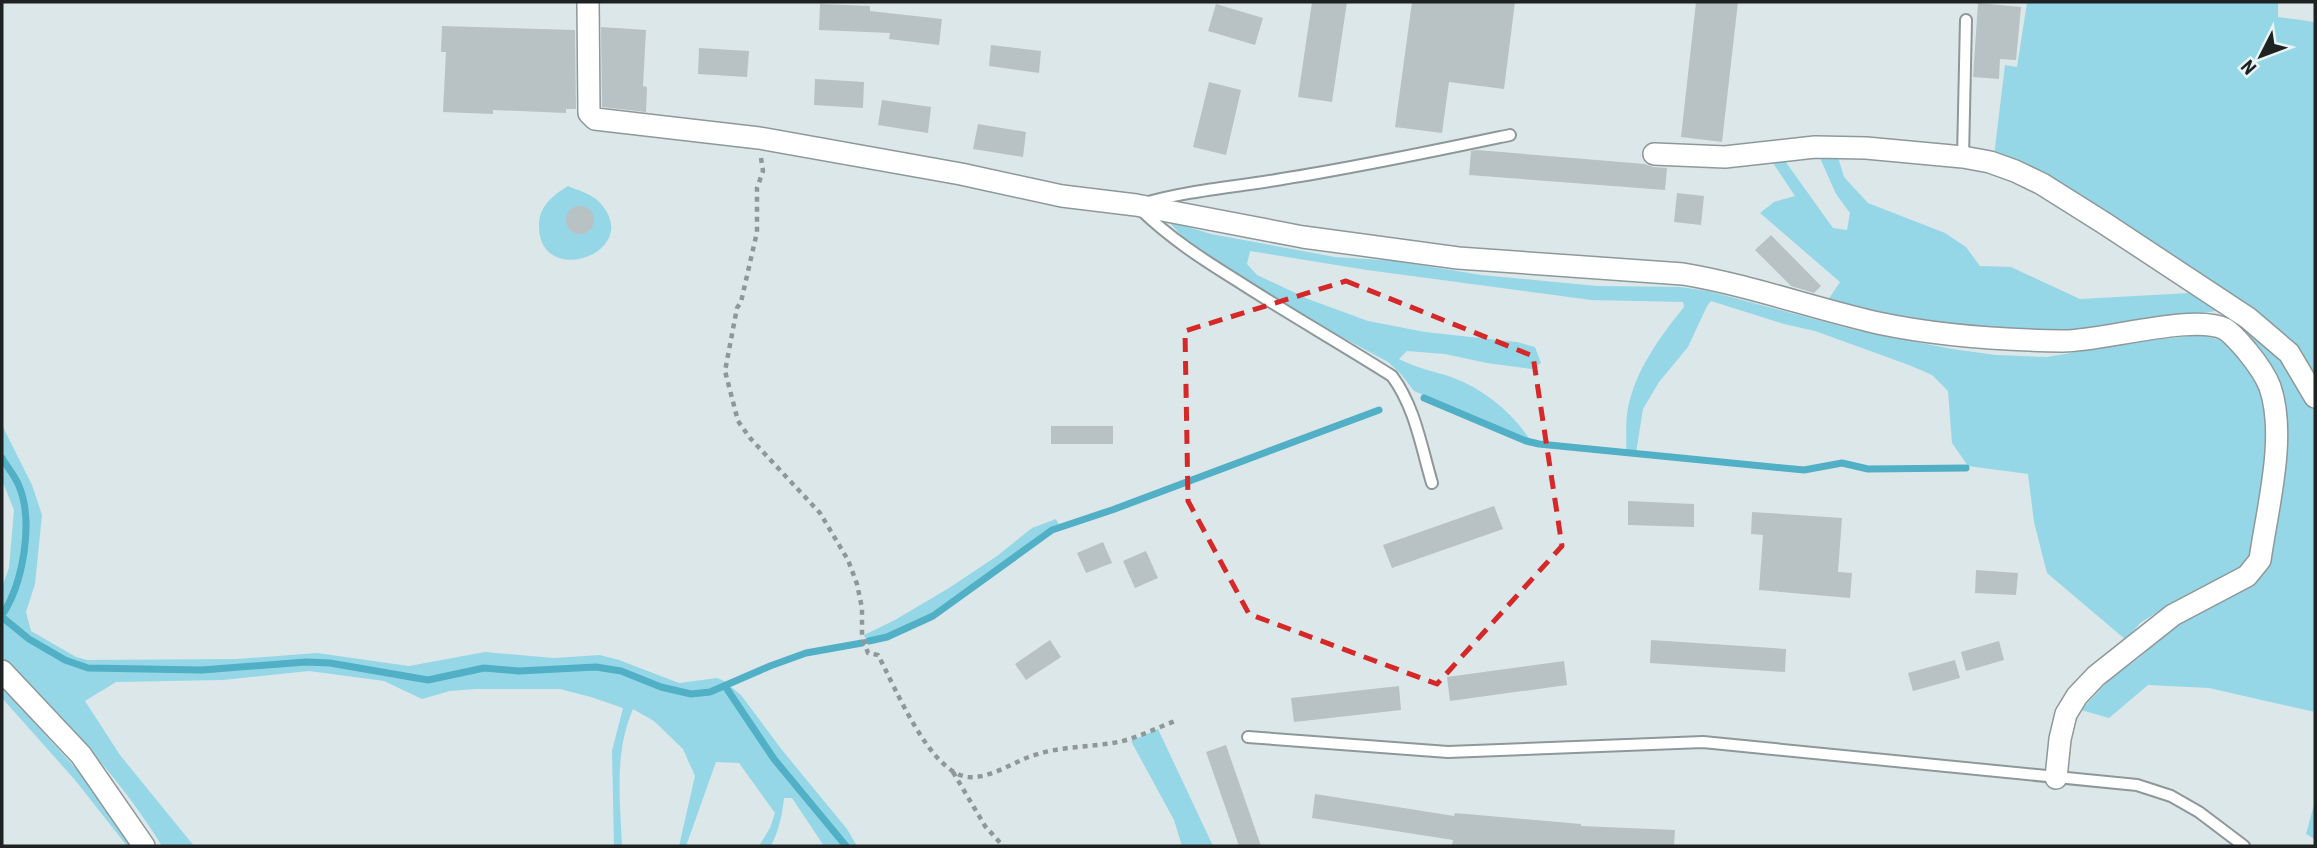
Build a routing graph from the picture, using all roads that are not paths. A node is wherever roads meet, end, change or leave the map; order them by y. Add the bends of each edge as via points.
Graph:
1 (588, 2) edge
2 (1966, 20) dead end
3 (1510, 135) dead end
4 (1654, 153) dead end
5 (1963, 157) junction
6 (1136, 205) junction
7 (2248, 318) junction
8 (2204, 325) junction
9 (2315, 397) edge
10 (1432, 483) dead end
11 (2, 671) edge
12 (1248, 737) dead end
13 (2056, 778) junction
14 (144, 846) edge
15 (2244, 846) edge

1 - 6 street via 589,113 595,119 759,138 1062,196
2 - 5 lane
3 - 6 lane
4 - 5 street via 1725,157 1803,148 1866,148
5 - 7 street via 1990,162 2042,184
6 - 8 street via 1303,237 1458,258 1683,274 1880,323 1955,336 2066,341
6 - 10 lane via 1190,252 1392,376 1412,410
7 - 8 street
7 - 9 street via 2289,353
8 - 13 street via 2225,329 2239,342 2270,387 2277,430 2260,560 2247,576 2172,615 2077,696 2066,714
11 - 14 street via 80,755
12 - 13 lane via 1448,752 1703,742
13 - 15 lane via 2137,785 2171,796

